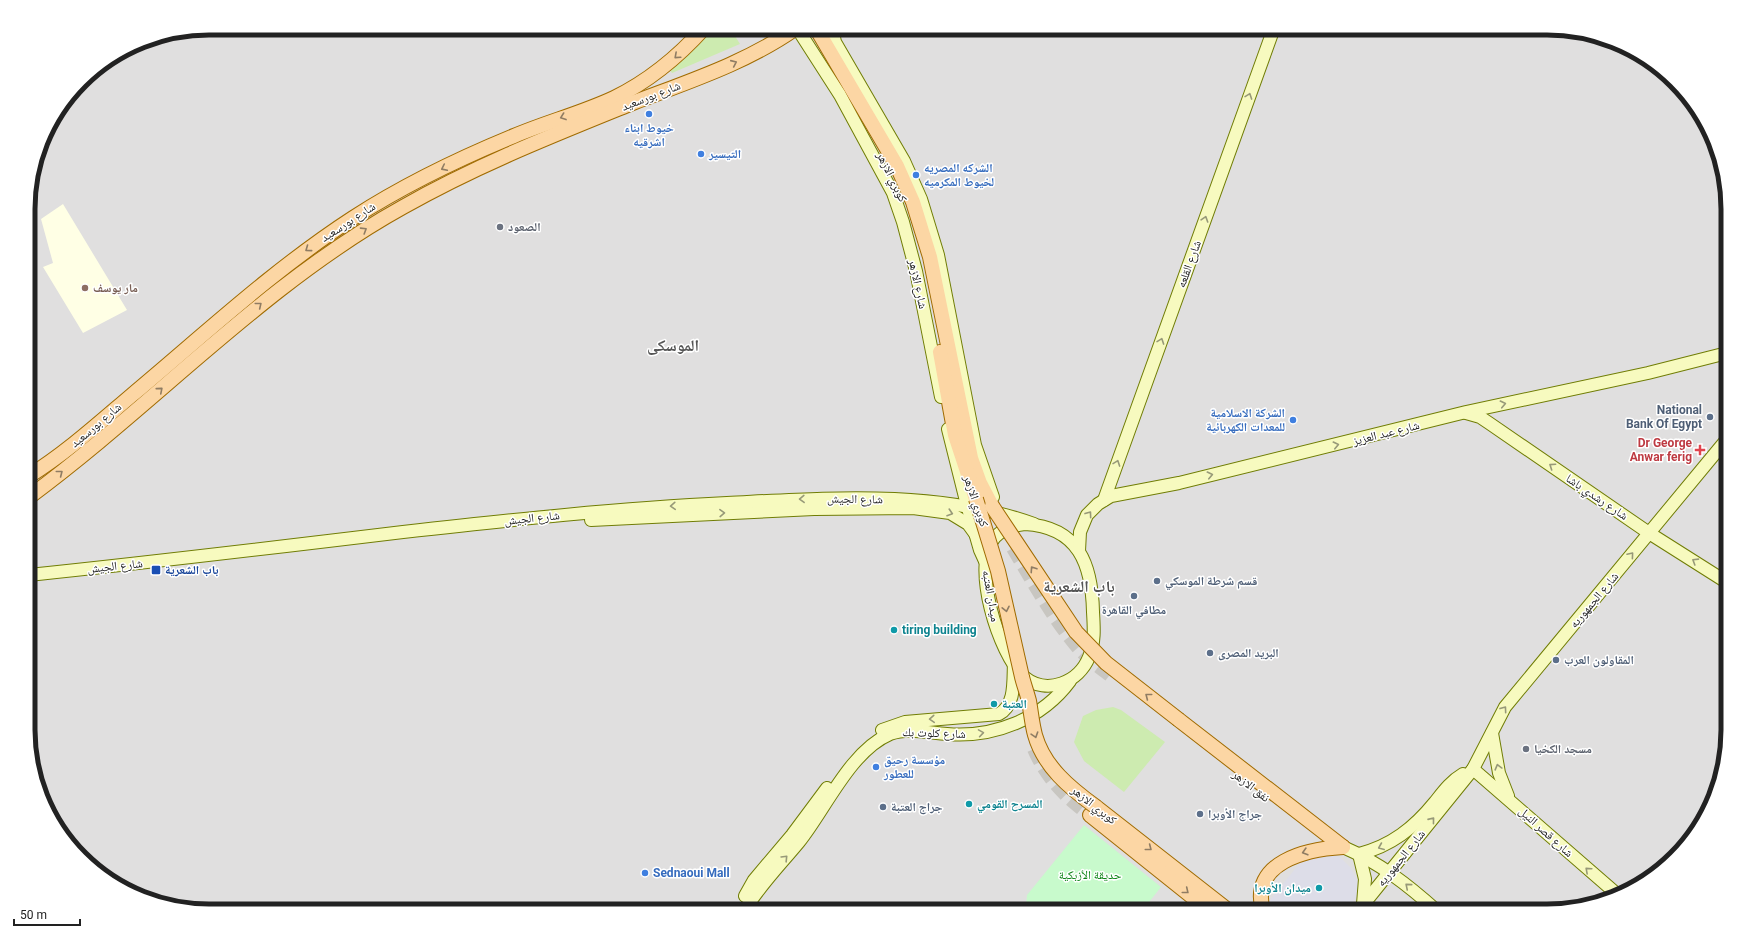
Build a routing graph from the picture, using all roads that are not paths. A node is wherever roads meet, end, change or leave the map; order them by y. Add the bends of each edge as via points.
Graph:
1 (697, 35) edge
2 (787, 35) edge
3 (803, 35) edge
4 (804, 35) edge
5 (820, 35) edge
6 (834, 35) edge
7 (1271, 35) edge
8 (1721, 355) edge
9 (1466, 412) junction
10 (1721, 447) edge
11 (35, 472) edge
12 (35, 492) edge
13 (1104, 500) junction
14 (967, 505) junction
15 (1005, 514) junction
16 (1034, 524) junction
17 (1649, 533) junction
18 (976, 535) junction
19 (1079, 551) junction
20 (985, 561) junction
21 (35, 574) edge
22 (1721, 579) edge
23 (35, 583) edge
24 (1014, 663) junction
25 (1072, 679) junction
26 (1492, 733) junction
27 (1473, 769) junction
28 (1509, 799) junction
29 (1093, 811) junction
30 (1336, 848) junction
31 (1358, 854) junction
32 (1390, 872) junction
33 (1613, 891) edge
34 (740, 904) edge
35 (749, 904) edge
36 (1202, 904) edge
37 (1219, 904) edge
38 (1262, 904) edge
39 (1361, 904) edge
40 (1363, 904) edge
41 (1429, 904) edge

1 -> 11 main road, شارع بورسعيد via 663,68 626,92 462,159 386,198 332,232 252,292 81,438
12 -> 2 main road, شارع بورسعيد via 123,422 266,299 359,233 426,194 515,151 698,78 754,54
3 - 14 main road, شارع الازهر via 867,144 898,207 916,271 952,449
4 -> 29 main road, كوبري الازهر, bridge via 890,169 906,204 922,258 955,435 998,571 1037,741 1056,772
30 -> 5 main road, كوبري الازهر, bridge via 1176,722 1106,662 1076,632 989,500 980,483 970,451 930,257 913,202 897,166
6 - 15 main road, شارع الازهر via 835,42 904,161 921,199 938,255 979,459 992,495
13 -> 7 main road, شارع القلعه
9 -> 8 main road, شارع عبد العزيز
13 -> 9 main road, شارع عبد العزيز via 1119,494 1195,479
17 -> 9 main road, شارع رشدي باشا via 1480,417
10 - 17 main road, شارع الجمهوريه
19 -> 13 main road, شارع عبد العزيز via 1083,524 1093,508
14 - 15 main road, شارع الجيش
14 - 18 main road, شارع الازهر
14 -> 21 main road, شارع الجيش via 930,501 847,499 650,507 540,516
15 - 16 main road, شارع الجيش
16 - 19 main road, ميدان العتبه via 1045,525 1058,531
16 - 20 main road, ميدان العتبه via 1017,525 1002,532 990,544
22 -> 17 main road, شارع رشدي باشا
26 -> 17 main road, شارع الجمهوريه via 1505,707
18 - 20 main road, شارع الازهر
23 -> 18 main road, شارع الجيش via 532,524 711,514 843,508 925,509 944,511 957,516 968,524
19 - 25 main road, ميدان العتبه via 1092,590 1094,631 1092,648 1086,664
20 - 24 main road, ميدان العتبه via 993,616
24 - 25 main road, ميدان العتبه via 1025,677 1038,684 1054,686
24 -> 34 main road, شارع كلوت بك via 1010,701 1006,709 999,714 899,723 884,728 870,739 839,773 764,867
35 -> 25 main road, شارع كلوت بك via 810,828 843,777 878,741 892,733 903,731 970,735 1006,727 1029,717 1048,704
26 - 27 main road, شارع الجمهوريه
28 -> 26 main road via 1499,773
27 - 28 main road, شارع قصر النيل
27 -> 31 main road, شارع الجمهوريه via 1450,784 1418,821 1402,835 1381,847
32 -> 27 main road, شارع الجمهوريه
33 -> 28 main road, شارع قصر النيل
29 -> 36 main road
29 -> 37 main road, كوبري الازهر
30 - 31 main road
30 -> 38 main road via 1296,854 1275,868 1260,890
31 - 32 main road
31 - 39 main road via 1365,879
32 - 40 main road, شارع الجمهوريه
41 -> 32 main road

